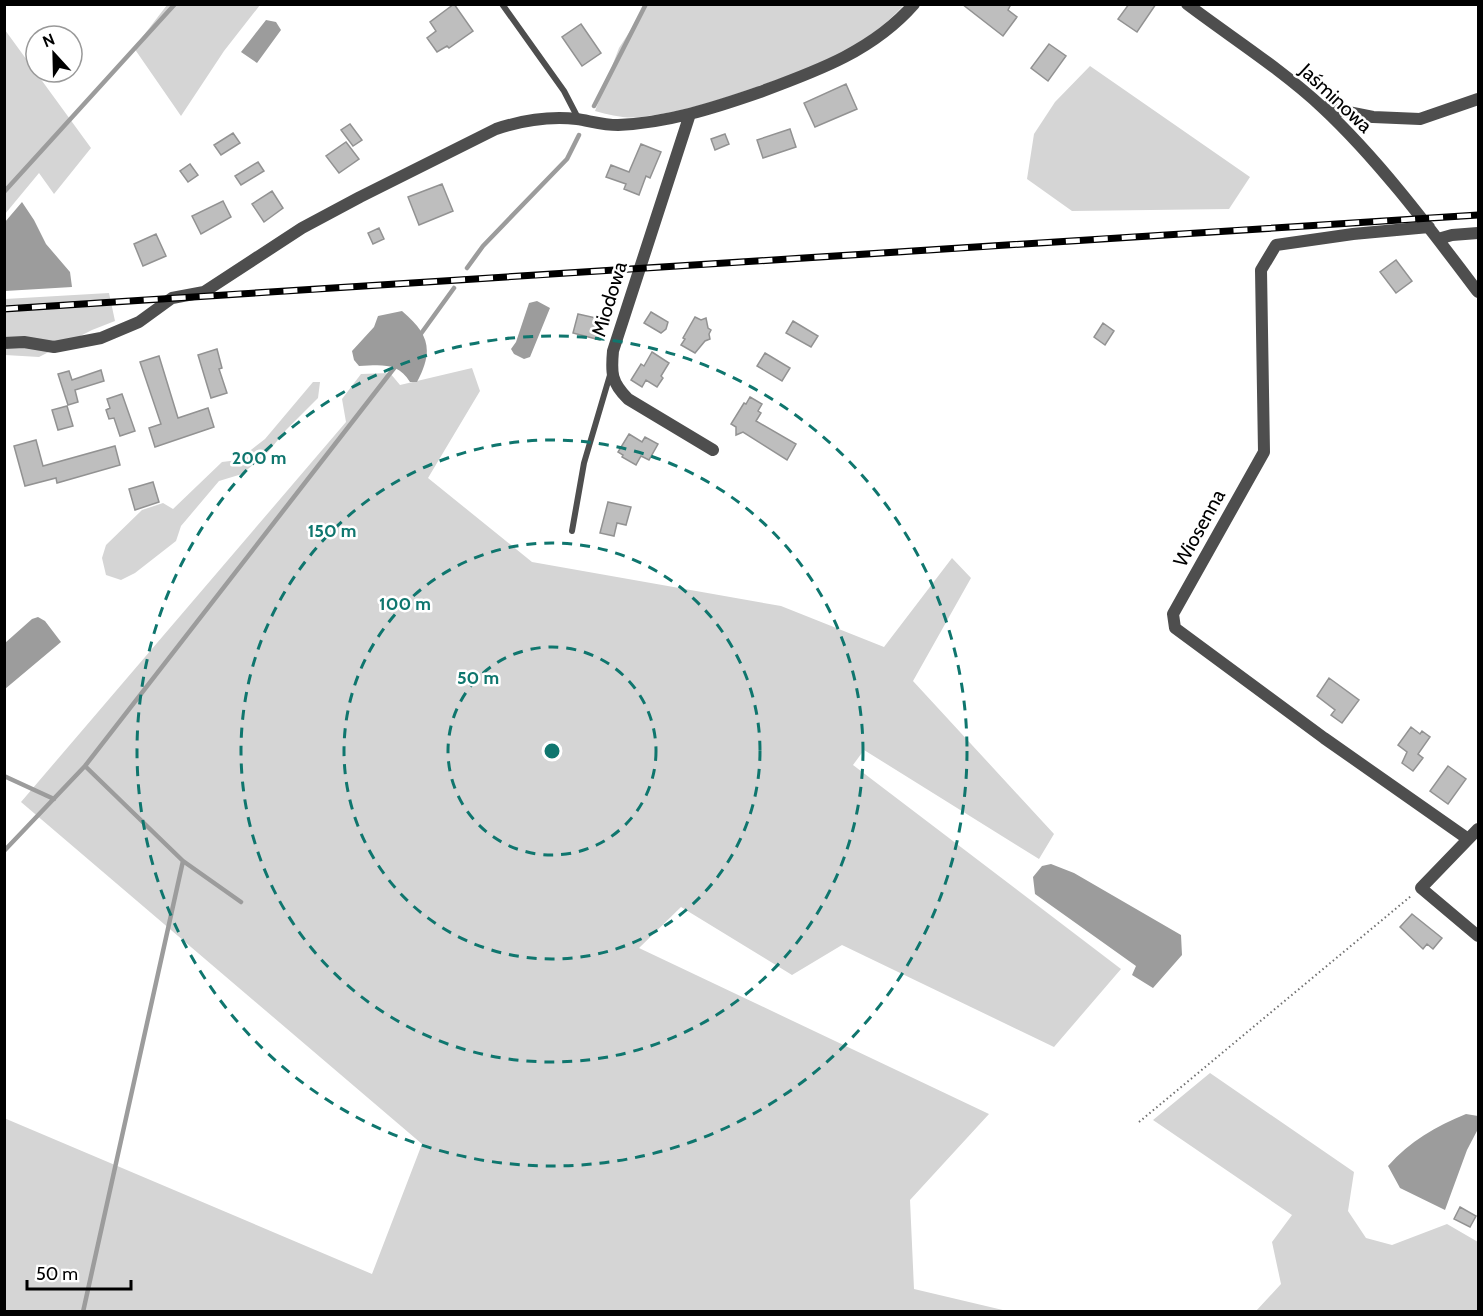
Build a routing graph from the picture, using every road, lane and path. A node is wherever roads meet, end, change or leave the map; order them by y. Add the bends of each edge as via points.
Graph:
1 (502, 4) edge
2 (914, 4) edge
3 (1187, 4) edge
4 (1479, 99) edge
5 (1323, 107) junction
6 (690, 114) junction
7 (579, 119) junction
8 (1429, 227) junction
9 (1479, 233) edge
10 (1438, 239) junction
11 (1479, 292) edge
12 (4, 343) edge
13 (611, 373) junction
14 (713, 450) dead end
15 (572, 531) dead end
16 (1479, 829) edge
17 (1468, 839) junction
18 (1421, 888) junction
19 (1479, 936) edge
20 (1139, 1122) dead end

1 - 7 lane via 564,91
2 - 6 street via 888,30 839,62 745,98
3 - 5 street, Jaśminowa
4 - 5 street via 1420,119 1373,117
5 - 8 street, Jaśminowa
6 - 7 street via 616,125
6 - 13 street, Miodowa via 613,351
7 - 12 street via 555,117 496,129 302,228 204,292 172,298 139,322 101,338 54,347
8 - 10 street, Jaśminowa
8 - 17 street, Wiosenna via 1276,245 1261,270 1264,452 1173,614 1175,628
9 - 10 street
10 - 11 street, Jaśminowa
13 - 14 street via 627,399
13 - 15 lane via 584,463
16 - 17 street
17 - 18 street
18 - 19 street
18 - 20 path

